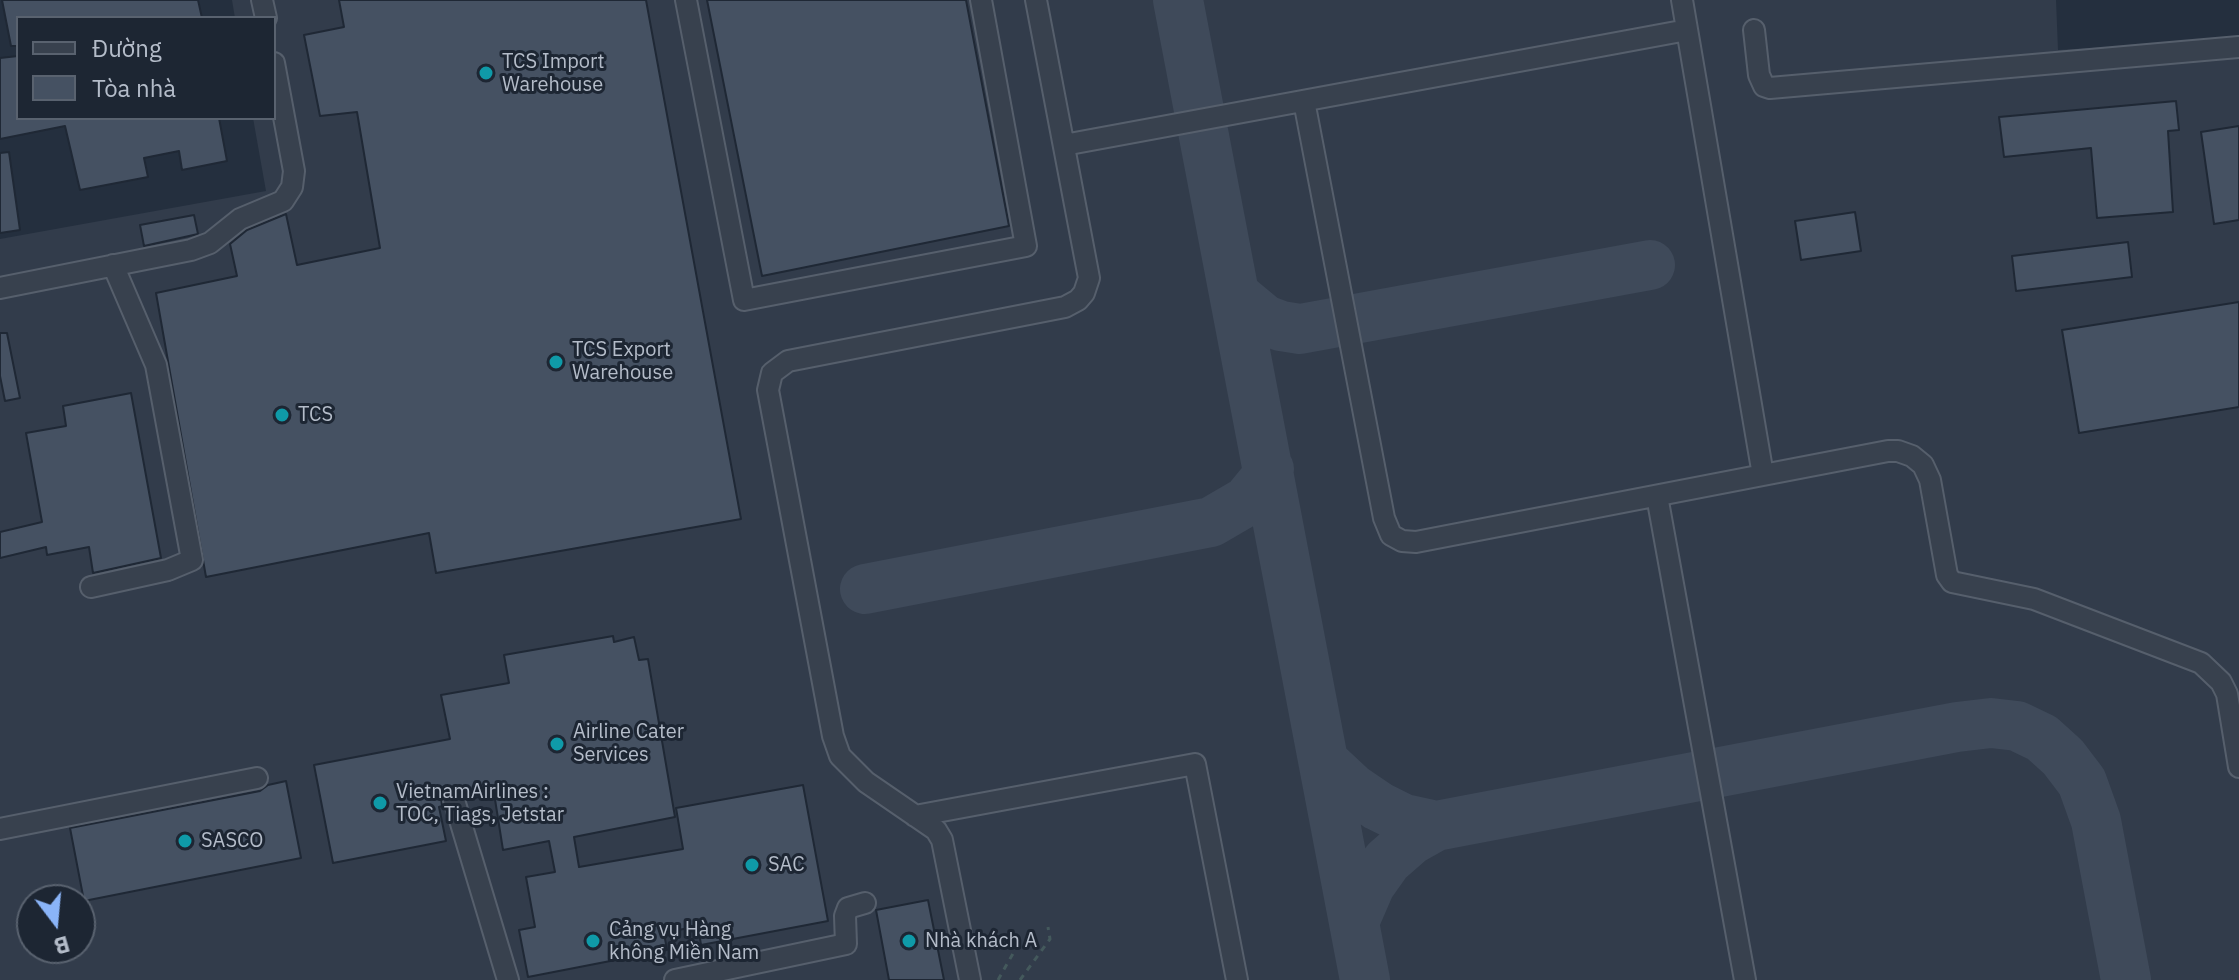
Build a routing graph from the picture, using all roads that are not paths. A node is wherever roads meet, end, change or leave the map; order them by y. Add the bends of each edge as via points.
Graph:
1 (686, 0) edge
2 (981, 0) edge
3 (1036, 0) edge
4 (1682, 0) edge
5 (1687, 30) junction
6 (1754, 30) dead end
7 (2239, 47) edge
8 (276, 74) edge
9 (1304, 101) junction
10 (1064, 145) junction
11 (113, 265) junction
12 (0, 288) edge
13 (1763, 475) junction
14 (1657, 496) junction
15 (91, 587) dead end
16 (2239, 767) edge
17 (257, 778) dead end
18 (454, 800) dead end
19 (915, 816) junction
20 (0, 829) edge
21 (865, 903) dead end
22 (508, 980) edge
23 (675, 980) edge
24 (970, 980) edge
25 (1237, 980) edge
26 (1745, 980) edge

1 - 2 lane via 744,300 1026,246
3 - 10 lane
4 - 5 lane
5 - 9 lane
5 - 13 lane
6 - 7 lane via 1760,81 1770,88
8 - 11 lane via 294,171 283,201 240,219 210,243
9 - 10 lane
9 - 14 lane via 1391,535 1409,543
10 - 19 lane via 1089,278 1078,300 1065,307 799,358 777,367 770,381 769,400 840,756
11 - 12 lane
11 - 15 lane via 156,365 192,560
13 - 14 lane
13 - 16 lane via 1888,451 1912,456 1930,480 1952,582 2034,599 2201,663 2227,694
14 - 26 lane
17 - 20 lane
18 - 22 lane
19 - 24 lane via 942,840
19 - 25 lane via 1195,764
21 - 23 lane via 848,908 846,944

